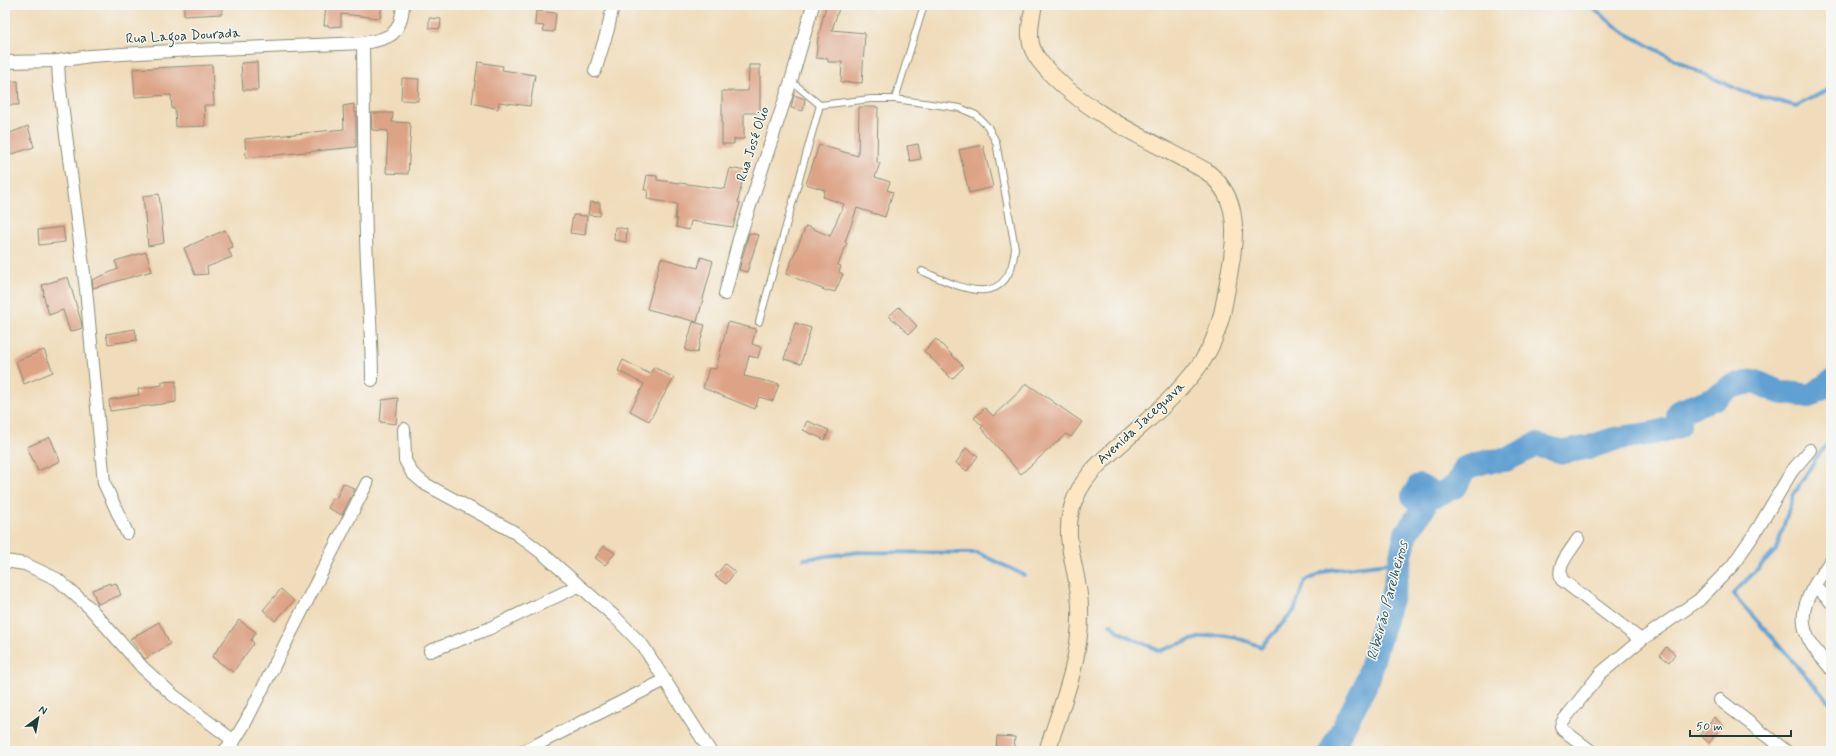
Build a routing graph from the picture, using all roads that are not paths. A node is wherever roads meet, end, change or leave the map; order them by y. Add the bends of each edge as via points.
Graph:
1 (403, 5) edge
2 (613, 5) edge
3 (813, 5) edge
4 (924, 5) edge
5 (1034, 5) edge
6 (363, 43) junction
7 (58, 61) junction
8 (5, 62) edge
9 (595, 71) dead end
10 (790, 81) junction
11 (895, 99) junction
12 (820, 105) junction
13 (922, 272) dead end
14 (725, 294) dead end
15 (759, 322) dead end
16 (372, 380) dead end
17 (404, 429) dead end
18 (1810, 450) dead end
19 (367, 482) dead end
20 (127, 533) dead end
21 (1578, 539) dead end
22 (1831, 560) edge
23 (5, 561) edge
24 (578, 586) junction
25 (1814, 586) junction
26 (1831, 602) edge
27 (1642, 640) junction
28 (430, 651) dead end
29 (1831, 669) edge
30 (665, 680) junction
31 (1720, 700) dead end
32 (234, 741) junction
33 (224, 751) edge
34 (524, 751) edge
35 (710, 751) edge
36 (1047, 751) edge
37 (1591, 751) edge
38 (1786, 751) edge

1 - 6 street, Rua Lagoa Dourada via 400,27 380,41
2 - 9 street
3 - 10 street, Rua José Olio
4 - 11 lane
5 - 36 main road, Avenida Jaceguava via 1030,22 1032,49 1046,69 1087,105 1218,180 1230,202 1234,232 1222,312 1203,360 1174,396 1100,462 1087,476 1076,495 1070,512 1070,552 1079,588 1080,636 1075,662
6 - 7 street, Rua Lagoa Dourada via 172,51 90,56
6 - 16 street via 366,234 368,301 372,331
7 - 8 street, Rua Lagoa Dourada
7 - 20 street via 58,81 86,290 104,483
10 - 12 lane
10 - 14 street, Rua José Olio via 751,198
11 - 12 lane
11 - 13 lane via 960,108 976,115 988,127 996,142 1015,248 1014,262 1008,275 998,286 986,290 972,291
12 - 15 lane
17 - 24 street via 405,460 412,473 425,484 514,532 542,553
18 - 27 street via 1792,471 1732,566 1699,600
19 - 32 street via 257,701
21 - 27 street via 1560,567 1562,580
22 - 25 street
23 - 32 street via 25,564 57,579 90,608 148,673
24 - 28 street via 488,629
24 - 30 street via 614,616 643,646
25 - 26 street
25 - 29 street via 1807,597 1805,629 1812,644
27 - 37 street via 1601,674 1563,720 1563,730
30 - 34 street
30 - 35 street
31 - 38 street
32 - 33 street

